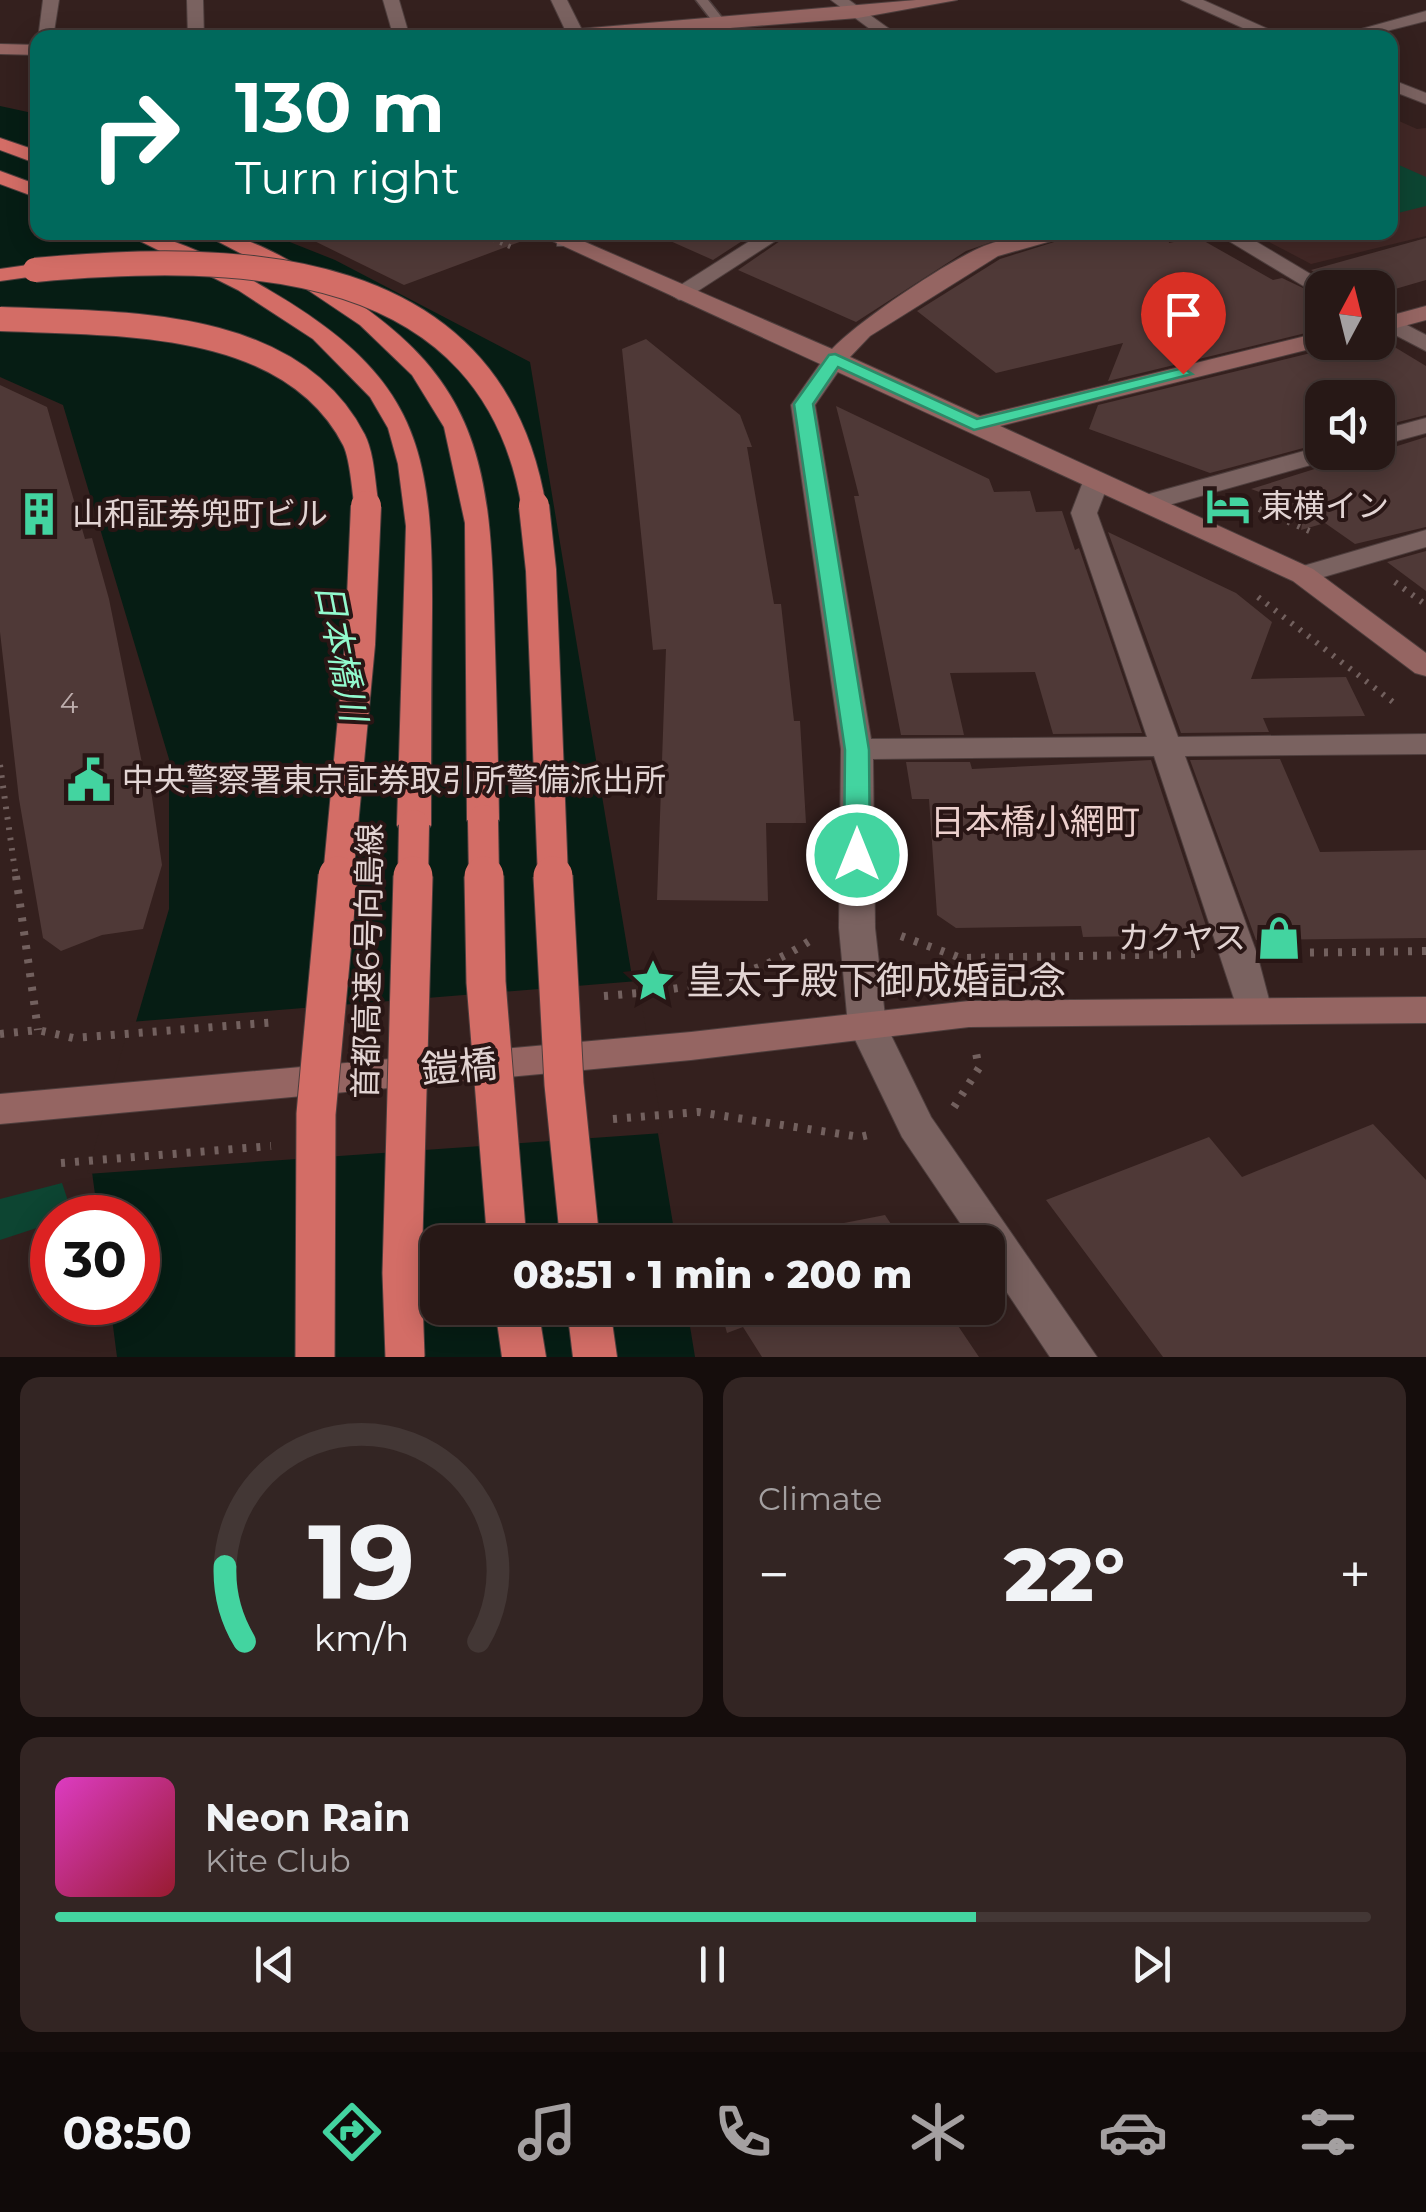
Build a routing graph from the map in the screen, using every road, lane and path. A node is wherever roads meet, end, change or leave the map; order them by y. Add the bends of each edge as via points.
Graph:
1 (51, 0) edge
2 (195, 0) edge
3 (391, 0) edge
4 (559, 0) edge
5 (702, 0) edge
6 (840, 0) edge
7 (950, 0) edge
8 (1189, 0) edge
9 (858, 14) junction
10 (1426, 16) edge
11 (46, 30) edge
12 (196, 30) edge
13 (400, 30) edge
14 (575, 30) edge
15 (726, 30) edge
16 (882, 30) edge
17 (1261, 30) edge
18 (1369, 30) edge
19 (0, 49) edge
20 (30, 50) edge
21 (1426, 78) edge
22 (1398, 84) edge
23 (1398, 87) edge
24 (1426, 99) edge
25 (0, 144) edge
26 (30, 155) edge
27 (0, 176) edge
28 (30, 189) edge
29 (149, 240) edge
30 (226, 240) edge
31 (561, 240) edge
32 (767, 240) edge
33 (1238, 240) edge
34 (987, 242) edge
35 (0, 275) edge
36 (1305, 277) edge
37 (679, 292) junction
38 (1426, 313) edge
39 (0, 319) edge
40 (1395, 319) edge
41 (1395, 329) edge
42 (1305, 343) edge
43 (1426, 344) edge
44 (835, 359) junction
45 (1426, 424) edge
46 (974, 425) junction
47 (1395, 434) edge
48 (1305, 459) edge
49 (1096, 479) junction
50 (1151, 502) junction
51 (1426, 538) edge
52 (1303, 575) junction
53 (1243, 586) dead end
54 (1421, 658) edge
55 (1393, 715) dead end
56 (1426, 744) edge
57 (1166, 746) junction
58 (857, 750) junction
59 (0, 766) edge
60 (858, 928) junction
61 (1426, 951) edge
62 (1239, 954) junction
63 (712, 988) dead end
64 (1426, 1010) edge
65 (1254, 1011) junction
66 (867, 1025) junction
67 (38, 1030) junction
68 (0, 1034) edge
69 (73, 1038) dead end
70 (0, 1109) edge
71 (698, 1112) dead end
72 (916, 1126) junction
73 (506, 1225) edge
74 (579, 1225) edge
75 (519, 1325) edge
76 (591, 1325) edge
77 (315, 1357) edge
78 (404, 1357) edge
79 (524, 1357) edge
80 (595, 1357) edge
81 (1075, 1357) edge

1 - 11 street
2 - 12 street
3 - 13 street
4 - 14 street
5 - 15 lane
6 - 9 street
7 - 9 street
8 - 17 street
9 - 15 street
9 - 16 street
10 - 18 street
19 - 20 street
21 - 22 street
23 - 24 street
25 - 26 highway
27 - 28 highway
29 - 78 highway, 首都高速6号向島線, bridge via 257,292 328,342 376,388 408,451 418,553
30 - 73 highway, bridge via 312,284 376,330 440,397 463,445 478,523 486,982
31 - 37 street
32 - 37 street
33 - 36 street
34 - 44 street via 862,331
35 - 74 highway, bridge via 156,262 319,281 426,325 479,370 497,397 527,474 539,556 557,972
37 - 44 street
38 - 40 street
39 - 77 highway, bridge via 140,325 232,345 311,384 342,416 356,443 367,510 316,1114
41 - 43 street
42 - 46 street
44 - 46 street
44 - 58 street via 804,404
45 - 47 street
46 - 49 street
48 - 50 street
49 - 50 street
49 - 57 street via 1084,513
50 - 52 street
51 - 52 street
52 - 54 street
53 - 55 path via 1402,710
56 - 57 street
57 - 58 street
57 - 62 street
58 - 60 street
59 - 67 path
60 - 62 path via 887,930 960,958
60 - 63 path via 829,926 756,974
60 - 66 street
61 - 62 path
62 - 65 street
64 - 65 street, 鎧橋
65 - 66 street, 鎧橋 via 969,1014
66 - 70 street, 鎧橋, bridge
66 - 72 street
67 - 68 path
67 - 69 path
71 - 72 path via 860,1137
72 - 81 street
75 - 79 highway
76 - 80 highway

